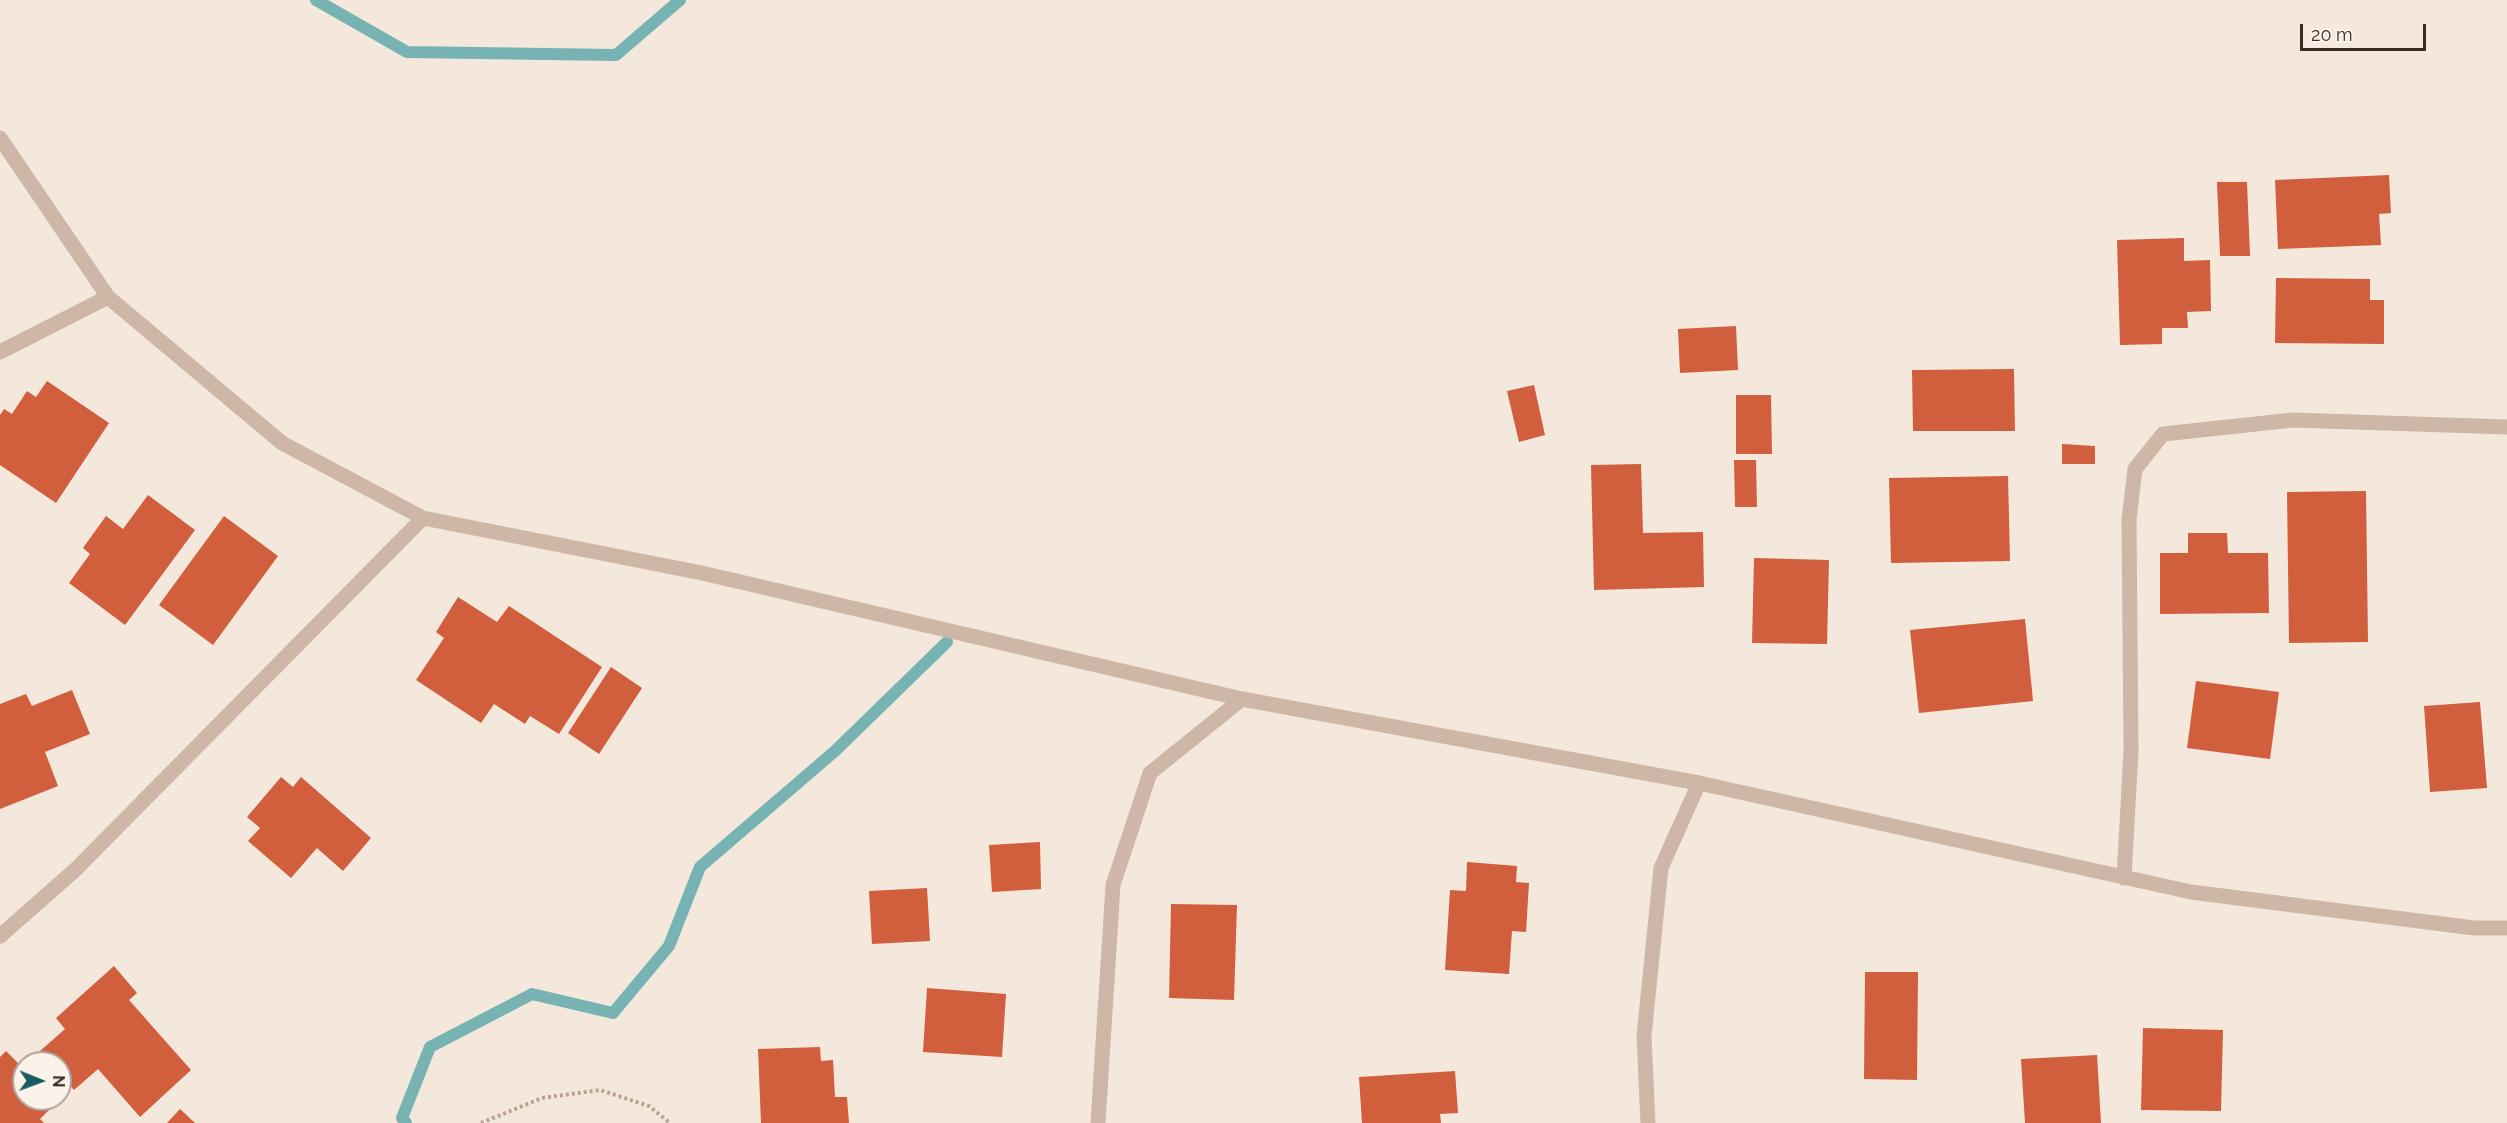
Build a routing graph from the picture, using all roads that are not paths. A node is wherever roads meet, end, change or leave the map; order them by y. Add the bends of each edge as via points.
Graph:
1 (0, 138) edge
2 (108, 297) junction
3 (0, 352) edge
4 (2507, 427) edge
5 (423, 518) junction
6 (1242, 699) junction
7 (1699, 783) junction
8 (2124, 878) junction
9 (2507, 928) edge
10 (0, 936) edge
11 (1098, 1123) edge
12 (1648, 1123) edge

1 - 2 street
2 - 3 street
2 - 5 street via 282,443
4 - 8 street via 2293,420 2163,434 2135,469 2128,519 2131,751
5 - 6 street via 702,573
5 - 10 street via 75,870
6 - 7 street
6 - 11 street via 1150,773 1113,885
7 - 8 street
7 - 12 street via 1661,868 1644,1036
8 - 9 street via 2191,892 2474,928

